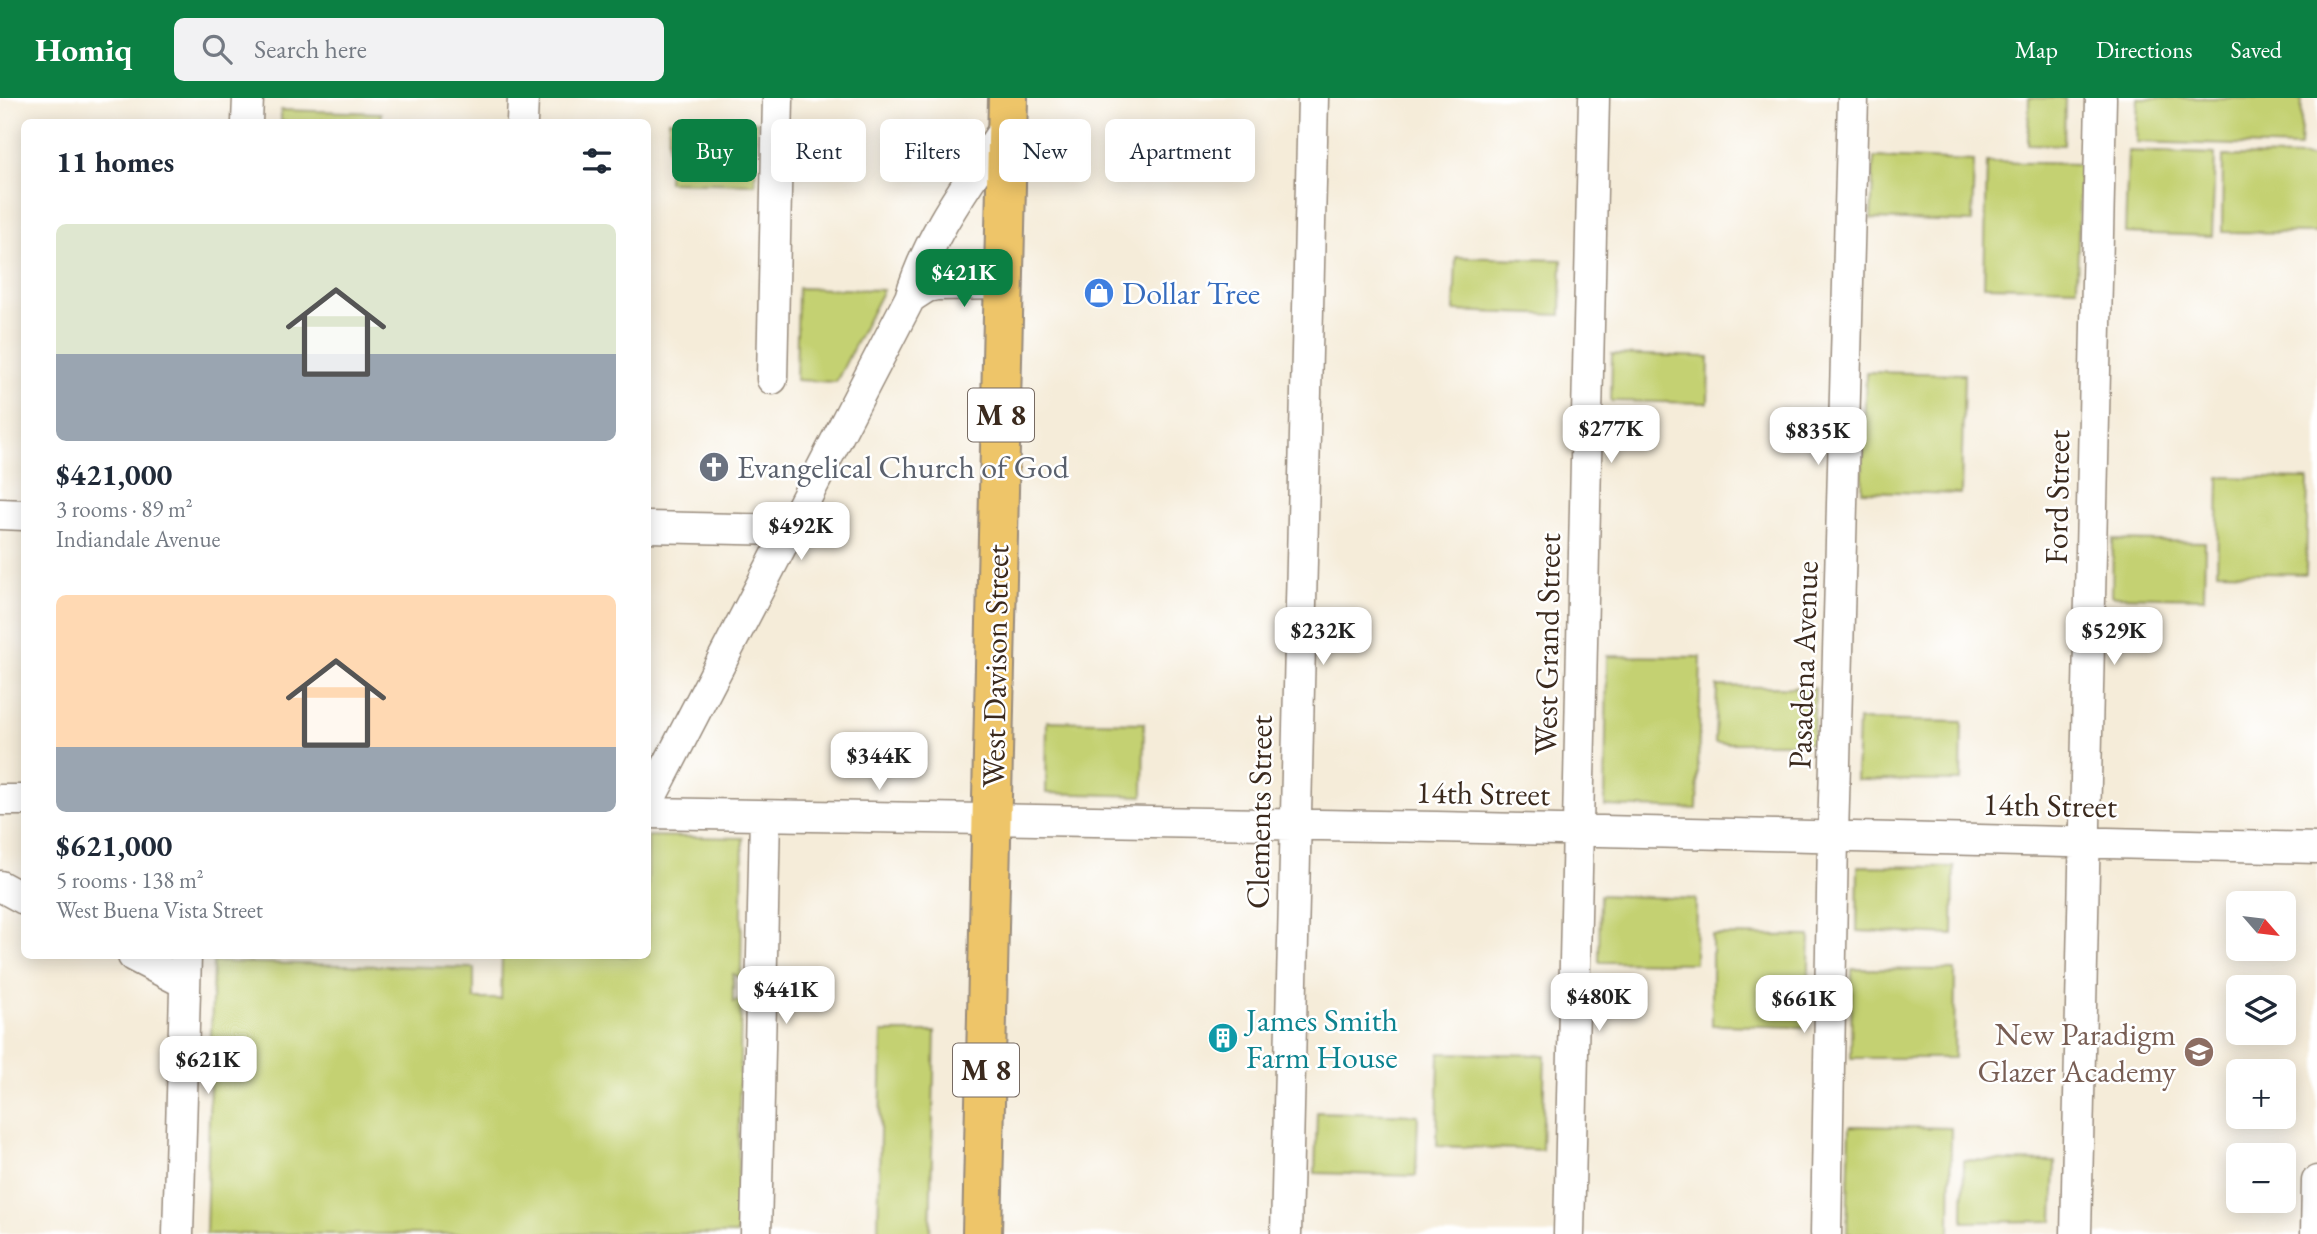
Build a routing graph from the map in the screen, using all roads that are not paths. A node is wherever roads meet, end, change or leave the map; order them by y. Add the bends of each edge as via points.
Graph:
1 (248, 98) edge
2 (523, 98) edge
3 (778, 98) edge
4 (1313, 98) edge
5 (1594, 98) edge
6 (1853, 98) edge
7 (2101, 98) edge
8 (1007, 112) edge
9 (247, 119) edge
10 (522, 119) edge
11 (1004, 284) junction
12 (911, 298) junction
13 (772, 379) dead end
14 (0, 514) edge
15 (21, 515) edge
16 (651, 527) edge
17 (789, 530) junction
18 (651, 797) edge
19 (0, 800) edge
20 (21, 800) edge
21 (651, 813) edge
22 (765, 816) junction
23 (992, 819) junction
24 (1294, 825) junction
25 (1578, 831) junction
26 (1833, 836) junction
27 (2085, 841) junction
28 (2317, 848) edge
29 (0, 886) edge
30 (21, 897) edge
31 (145, 959) edge
32 (186, 969) edge
33 (2317, 1181) edge
34 (178, 1234) edge
35 (756, 1234) edge
36 (982, 1234) edge
37 (1286, 1234) edge
38 (1569, 1234) edge
39 (1826, 1234) edge
40 (2076, 1234) edge
41 (2316, 1234) edge

1 - 9 street
2 - 10 street
3 - 13 street
4 - 24 street, Clements Street
5 - 25 street, West Grand Street
6 - 26 street, Pasadena Avenue
7 - 27 street, Ford Street
8 - 11 highway, West Davison Street / M 8
8 - 12 street via 925,257
11 - 12 street via 936,285
11 - 23 highway, West Davison Street / M 8
12 - 17 street
14 - 15 street
16 - 17 street
17 - 18 street
19 - 20 street
21 - 22 street, 14th Street
22 - 23 street, 14th Street
22 - 35 street
23 - 24 street, 14th Street
23 - 36 highway, West Davison Street / M 8
24 - 25 street, 14th Street
24 - 37 street, Clements Street
25 - 26 street, 14th Street
25 - 38 street, West Grand Street
26 - 27 street, 14th Street
26 - 39 street, Pasadena Avenue
27 - 28 street, 14th Street
27 - 40 street, Ford Street
29 - 30 street
31 - 32 street
32 - 34 street
33 - 41 street

